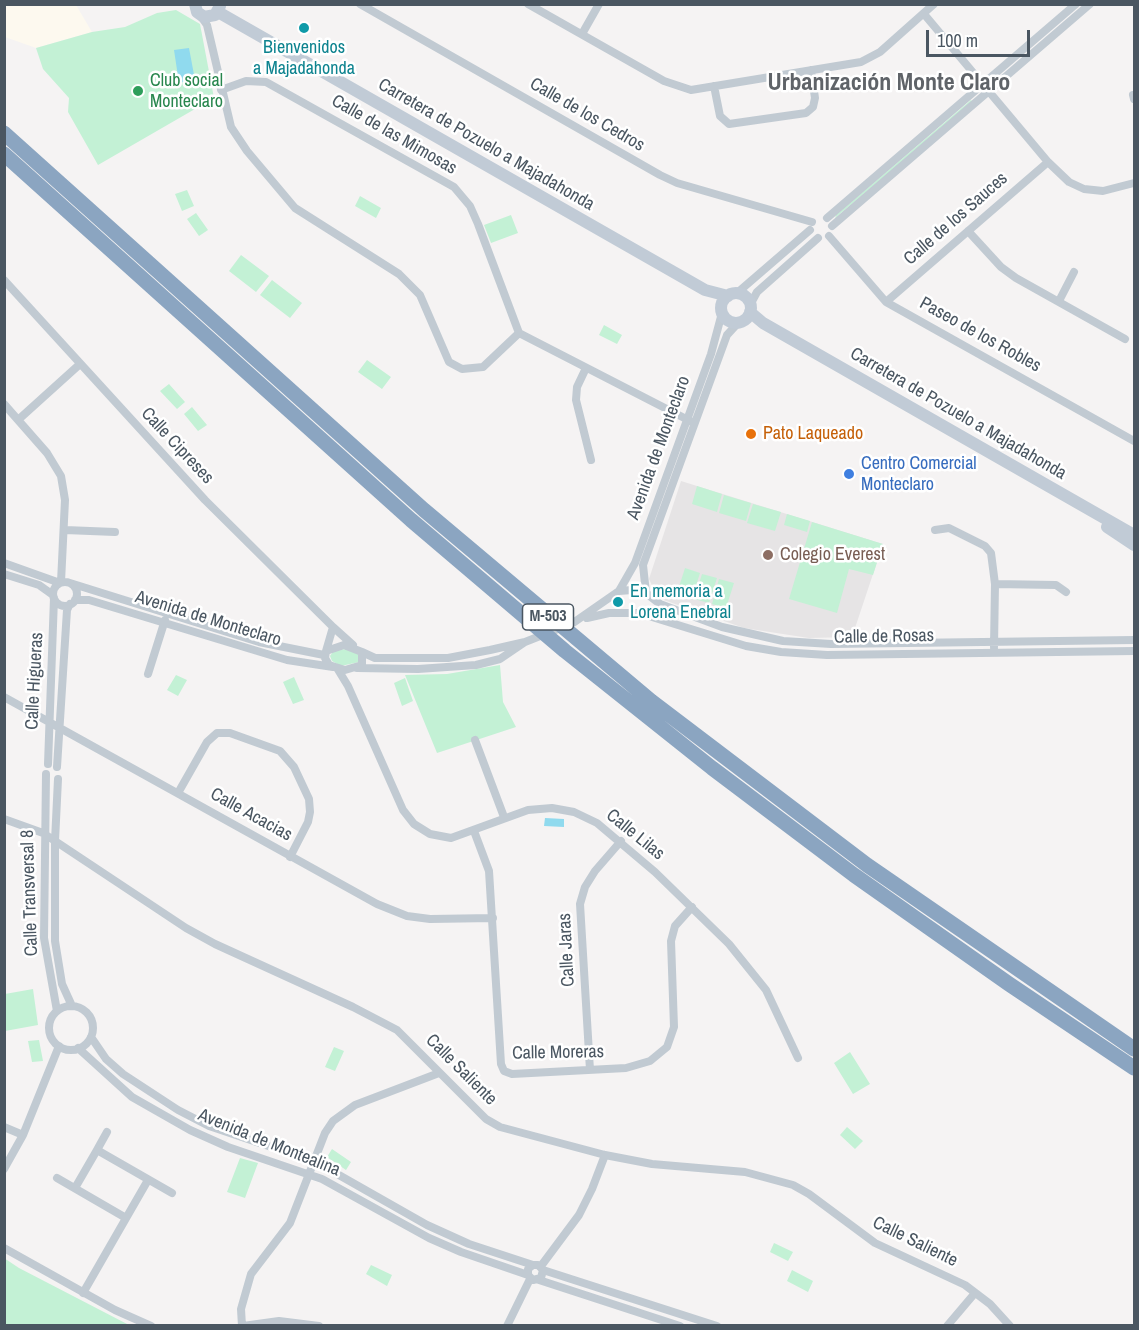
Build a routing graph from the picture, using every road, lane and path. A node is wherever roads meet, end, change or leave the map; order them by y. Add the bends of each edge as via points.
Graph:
1 (360, 4) edge
2 (528, 4) edge
3 (599, 4) edge
4 (934, 4) edge
5 (1076, 4) edge
6 (1090, 4) edge
7 (208, 13) edge
8 (924, 14) junction
9 (582, 34) junction
10 (811, 70) junction
11 (714, 86) junction
12 (986, 88) junction
13 (221, 90) junction
14 (4, 133) edge
15 (4, 154) edge
16 (1048, 162) junction
17 (1134, 183) edge
18 (827, 218) junction
19 (811, 226) junction
20 (832, 226) junction
21 (968, 231) junction
22 (829, 236) junction
23 (818, 238) junction
24 (1074, 272) dead end
25 (4, 280) edge
26 (702, 289) junction
27 (733, 295) junction
28 (1059, 301) junction
29 (886, 302) junction
30 (721, 310) junction
31 (745, 315) junction
32 (519, 333) junction
33 (1125, 339) dead end
34 (80, 364) junction
35 (586, 368) junction
36 (4, 404) edge
37 (18, 420) junction
38 (690, 421) junction
39 (1134, 441) edge
40 (591, 460) dead end
41 (1050, 487) junction
42 (1134, 528) edge
43 (65, 530) junction
44 (935, 530) dead end
45 (115, 532) dead end
46 (1134, 535) edge
47 (1134, 545) edge
48 (4, 563) edge
49 (4, 574) edge
50 (64, 583) junction
51 (995, 584) junction
52 (620, 591) junction
53 (1066, 592) dead end
54 (648, 595) junction
55 (53, 597) junction
56 (608, 600) junction
57 (72, 602) junction
58 (613, 613) junction
59 (639, 613) junction
60 (166, 614) junction
61 (576, 621) junction
62 (164, 623) junction
63 (333, 627) junction
64 (1134, 640) edge
65 (525, 642) junction
66 (995, 642) junction
67 (359, 650) junction
68 (1134, 651) edge
69 (992, 652) junction
70 (325, 653) junction
71 (335, 668) junction
72 (356, 668) junction
73 (148, 674) dead end
74 (348, 686) junction
75 (4, 697) edge
76 (49, 722) junction
77 (59, 729) junction
78 (475, 740) dead end
79 (57, 767) dead end
80 (47, 769) joint
81 (58, 779) dead end
82 (178, 793) junction
83 (504, 817) junction
84 (4, 819) edge
85 (474, 831) junction
86 (43, 833) junction
87 (55, 841) junction
88 (621, 841) junction
89 (290, 857) junction
90 (692, 907) junction
91 (493, 918) junction
92 (72, 1006) junction
93 (57, 1011) junction
94 (91, 1037) junction
95 (59, 1046) junction
96 (78, 1048) junction
97 (1134, 1049) edge
98 (798, 1058) dead end
99 (1134, 1068) edge
100 (590, 1070) junction
101 (439, 1073) junction
102 (4, 1127) edge
103 (107, 1132) dead end
104 (22, 1134) junction
105 (97, 1150) junction
106 (605, 1155) junction
107 (316, 1162) junction
108 (4, 1169) edge
109 (311, 1174) junction
110 (57, 1178) dead end
111 (148, 1179) junction
112 (75, 1188) junction
113 (172, 1193) dead end
114 (126, 1218) junction
115 (4, 1248) edge
116 (539, 1267) junction
117 (532, 1278) junction
118 (83, 1293) junction
119 (975, 1293) junction
120 (151, 1326) edge
121 (242, 1326) edge
122 (319, 1326) edge
123 (507, 1326) edge
124 (681, 1326) edge
125 (717, 1326) edge
126 (947, 1326) edge
127 (1010, 1326) edge

1 - 19 street, Calle de los Cedros via 660,175
2 - 9 street
3 - 9 street
4 - 8 street
5 - 12 street
6 - 12 street
7 - 13 street
7 - 26 street, Carretera de Pozuelo a Majadahonda
8 - 10 street via 880,52 861,62
8 - 12 street
9 - 11 street via 675,87 691,90
10 - 11 street
10 - 11 street via 815,98 806,113 729,124 720,116
12 - 16 street
12 - 18 street
12 - 20 street
13 - 32 street, Calle de las Mimosas via 246,81 266,82 454,188 470,206
13 - 32 street via 231,127 295,208 399,274 420,295 449,362 462,369 483,367
14 - 97 highway, M-503 via 424,510 600,660 867,865
15 - 99 highway, M-503 via 402,513 639,711 892,902
16 - 17 street via 1069,182 1084,189 1103,191
16 - 21 street, Calle de los Sauces
18 - 19 street via 816,218
18 - 20 street
19 - 23 street
19 - 27 street
20 - 22 street
21 - 28 street via 1001,267
21 - 29 street, Calle de los Sauces
22 - 23 street
22 - 29 street, Paseo de los Robles
23 - 31 street, Avenida de Monteclaro via 757,292
24 - 28 street
25 - 34 street, Calle Cipreses
26 - 27 street, Carretera de Pozuelo a Majadahonda
26 - 30 street, Carretera de Pozuelo a Majadahonda
27 - 30 street
27 - 31 street via 744,296
28 - 33 street
29 - 39 street, Paseo de los Robles
30 - 31 street, Carretera de Pozuelo a Majadahonda via 728,321
30 - 38 street, Avenida de Monteclaro
31 - 38 street, Avenida de Monteclaro via 727,335
31 - 41 street, Carretera de Pozuelo a Majadahonda
32 - 35 street
34 - 37 street
34 - 63 street, Calle Cipreses via 205,500
35 - 38 street
35 - 40 street via 576,400
36 - 37 street
37 - 43 street via 61,476
38 - 52 street, Avenida de Monteclaro via 635,563
38 - 54 street, Avenida de Monteclaro via 643,565
41 - 42 street
41 - 46 street, Carretera de Pozuelo a Majadahonda
41 - 47 street
43 - 45 street
43 - 50 street
44 - 51 street via 949,528 985,546 991,553
48 - 50 street, Avenida de Monteclaro
49 - 55 street via 39,585
50 - 55 street
50 - 57 street via 76,591
50 - 60 street, Avenida de Monteclaro
51 - 53 street via 1056,585
51 - 66 street
52 - 54 street
52 - 56 street
54 - 59 street via 648,608
54 - 66 street, Calle de Rosas via 660,604 722,627 783,641
55 - 57 street, Avenida de Monteclaro via 61,605
55 - 76 street, Calle Higueras
56 - 58 street
56 - 61 street
57 - 62 street, Avenida de Monteclaro via 89,600
57 - 77 street, Calle Higueras via 67,610
58 - 59 street, Calle de Rosas
58 - 61 street
59 - 69 street, Calle de Rosas via 746,646 781,652
60 - 62 street
60 - 70 street, Avenida de Monteclaro via 285,649
61 - 65 street
62 - 71 street, Avenida de Monteclaro via 286,660
62 - 73 street
63 - 67 street, Calle Cipreses
63 - 70 street
64 - 66 street, Calle de Rosas
65 - 67 street via 448,658 375,658
65 - 72 street via 500,659 476,665
66 - 69 street
67 - 70 street, Avenida de Monteclaro via 340,645
67 - 72 street via 364,661
68 - 69 street, Calle de Rosas
70 - 71 street, Calle Lilas via 326,661
71 - 72 street, Avenida de Monteclaro
71 - 74 street, Calle Lilas
72 - 74 street
74 - 85 street, Calle Lilas via 403,810 414,824 430,834 452,838
75 - 76 street, Calle Acacias
76 - 77 street, Calle Acacias
76 - 80 street, Calle Higueras
77 - 79 street, Calle Higueras
77 - 82 street, Calle Acacias
78 - 83 street
80 - 86 street, Calle Transversal 8
81 - 87 street, Calle Transversal 8
82 - 89 street, Calle Acacias
82 - 89 street via 207,742 217,733 230,733 280,751 294,767 309,799 310,812
83 - 85 street, Calle Lilas
83 - 88 street, Calle Lilas via 552,808 574,812
84 - 86 street, Calle Saliente
85 - 91 street, Calle Moreras via 489,871
86 - 87 street, Calle Saliente
86 - 93 street, Calle Transversal 8 via 44,938
87 - 92 street, Calle Transversal 8 via 55,941 62,984
87 - 101 street, Calle Saliente via 214,944 397,1030
88 - 90 street, Calle Lilas
88 - 100 street, Calle Jaras via 595,871 580,904
89 - 91 street, Calle Acacias via 407,916
90 - 98 street, Calle Lilas via 766,990
90 - 100 street, Calle Moreras via 675,926 671,941 674,1027 667,1047 650,1061 626,1068
91 - 100 street, Calle Moreras via 504,1071 512,1074
92 - 93 street
92 - 94 street via 87,1013 93,1029
93 - 95 street via 49,1029
94 - 96 street
94 - 107 street, Avenida de Montealina via 106,1059 123,1074 178,1110 245,1139
95 - 96 street
95 - 104 street
96 - 109 street, Avenida de Montealina via 132,1097 169,1120 228,1147
101 - 106 street, Calle Saliente via 486,1119 500,1127
101 - 107 street via 341,1113 326,1133
102 - 104 street
103 - 105 street
104 - 108 street
105 - 111 street
105 - 112 street
106 - 116 street via 579,1215
106 - 119 street, Calle Saliente via 652,1164 745,1172 793,1185 875,1243 953,1278
107 - 109 street
107 - 116 street, Avenida de Montealina via 427,1225 469,1244
109 - 117 street, Avenida de Montealina via 429,1238
109 - 121 street via 290,1223 251,1274 241,1309
110 - 112 street
111 - 113 street
111 - 114 street
112 - 114 street
114 - 118 street
115 - 118 street
116 - 117 street
116 - 117 street via 528,1269
116 - 125 street, Avenida de Montealina
117 - 123 street
117 - 124 street, Avenida de Montealina
118 - 120 street
119 - 126 street
119 - 127 street, Calle Saliente
121 - 122 street via 279,1321

